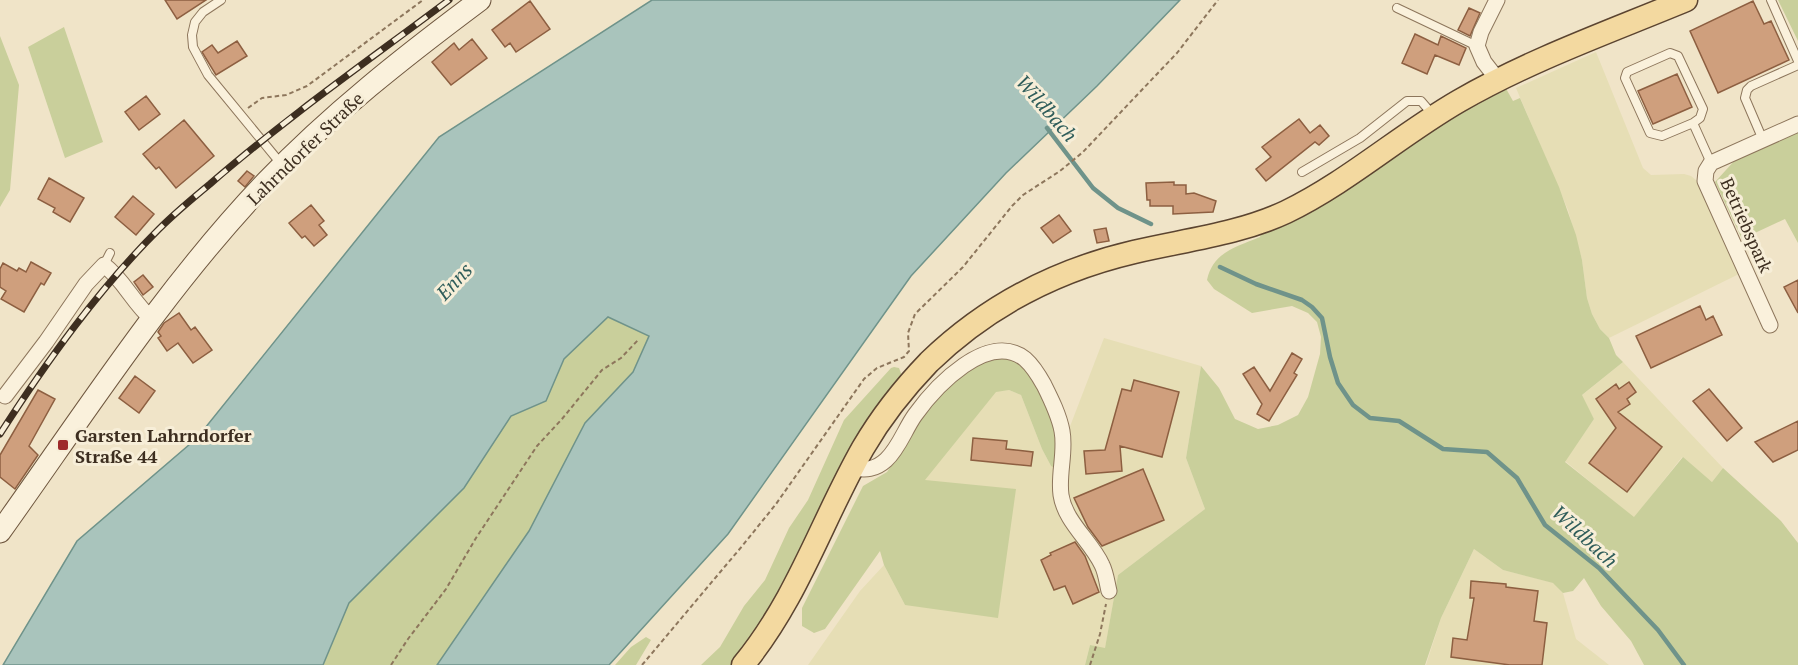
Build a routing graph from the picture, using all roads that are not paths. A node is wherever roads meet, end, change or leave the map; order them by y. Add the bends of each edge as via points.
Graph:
1 (221, 0) edge
2 (480, 0) edge
3 (1497, 0) edge
4 (1686, 0) edge
5 (1771, 0) edge
6 (1397, 8) dead end
7 (1477, 46) junction
8 (1798, 61) edge
9 (1798, 65) edge
10 (1498, 80) junction
11 (1434, 116) junction
12 (1693, 123) junction
13 (1798, 124) edge
14 (1762, 140) junction
15 (1711, 163) junction
16 (283, 166) junction
17 (1302, 172) dead end
18 (152, 319) junction
19 (1770, 325) dead end
20 (5, 396) dead end
21 (852, 468) junction
22 (0, 532) edge
23 (1109, 591) road end
24 (743, 665) edge

1 - 16 lane via 195,22 193,47 208,75
2 - 16 street, Lahrndorfer Straße via 378,78
3 - 7 street
4 - 10 main road via 1574,44
5 - 8 lane
6 - 7 lane
7 - 10 street
9 - 14 lane via 1748,90 1745,99
10 - 11 main road
11 - 17 lane via 1421,101 1407,101 1360,138
11 - 21 main road via 1316,197 1283,213 1249,226 1097,262 1009,300 928,364 882,418
12 - 12 lane via 1703,109 1678,56 1670,53 1627,72 1625,78 1650,133 1662,136
12 - 15 lane
13 - 14 street, Betriebspark
14 - 15 street, Betriebspark
15 - 19 street, Betriebspark via 1705,181
16 - 18 street, Lahrndorfer Straße via 212,243
18 - 20 street via 107,259
18 - 22 street, Lahrndorfer Straße
21 - 23 street via 868,470 888,459 915,415 969,361 988,352 1012,352 1025,359 1037,374 1055,408 1062,432 1061,494 1066,510 1102,564
21 - 24 main road via 784,607

